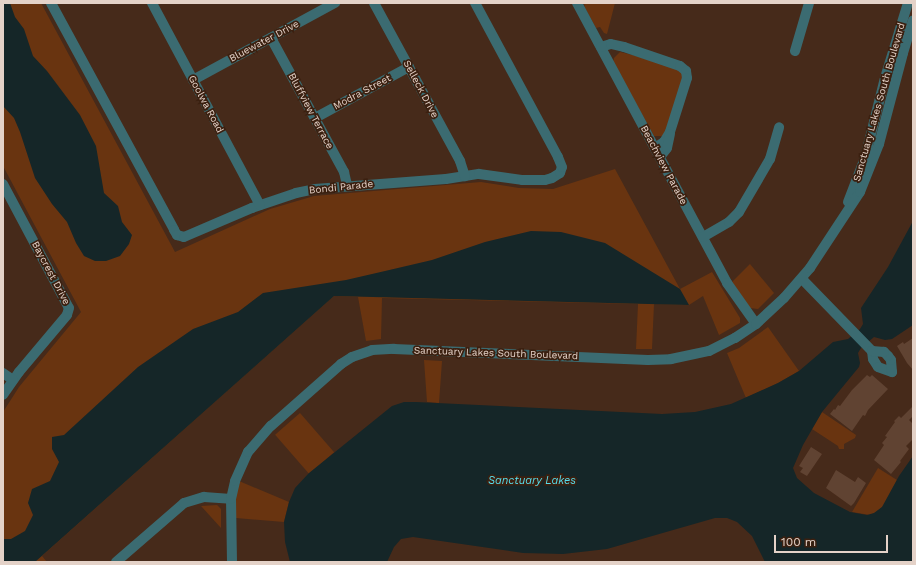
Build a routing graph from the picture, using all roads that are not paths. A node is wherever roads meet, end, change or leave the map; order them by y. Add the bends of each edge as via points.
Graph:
1 (51, 3) edge
2 (152, 3) edge
3 (335, 3) edge
4 (374, 3) edge
5 (475, 3) edge
6 (578, 3) edge
7 (809, 3) edge
8 (908, 3) edge
9 (913, 21) edge
10 (271, 38) junction
11 (603, 51) junction
12 (796, 54) dead end
13 (409, 67) junction
14 (193, 80) junction
15 (315, 118) junction
16 (779, 127) dead end
17 (658, 152) junction
18 (464, 176) junction
19 (3, 184) edge
20 (347, 185) junction
21 (260, 205) junction
22 (840, 224) junction
23 (703, 237) junction
24 (802, 279) junction
25 (756, 324) junction
26 (869, 347) dead end
27 (3, 373) edge
28 (13, 380) junction
29 (3, 395) edge
30 (232, 499) junction
31 (116, 562) edge
32 (232, 562) edge

1 - 21 street, Bondi Parade via 177,235 187,237
2 - 14 street, Goolwa Road
3 - 10 street, Bluewater Drive
4 - 13 street, Selleck Drive
5 - 18 street, Bondi Parade via 558,157 562,170 556,176 545,180 522,180 479,174
6 - 11 street, Beachview Parade
7 - 12 street
8 - 22 street, Sanctuary Lakes South Boulevard via 884,78 865,158
9 - 22 street, Sanctuary Lakes South Boulevard via 875,157 860,192
10 - 14 street, Bluewater Drive
10 - 15 street, Bluffview Terrace
11 - 17 street, Beachview Parade
11 - 17 street via 624,47 689,68 670,132 668,148
13 - 15 street, Modra Street
13 - 18 street, Selleck Drive via 460,161
14 - 21 street, Goolwa Road
15 - 20 street, Bluffview Terrace via 344,172
16 - 23 street via 770,159 742,207 729,222
17 - 23 street, Beachview Parade
18 - 20 street, Bondi Parade
19 - 28 street, Baycrest Drive via 69,308 67,315
20 - 21 street, Bondi Parade via 296,193
22 - 24 street, Sanctuary Lakes South Boulevard
23 - 25 street, Beachview Parade via 733,292
24 - 25 street, Sanctuary Lakes South Boulevard
24 - 26 street
25 - 30 street, Sanctuary Lakes South Boulevard via 709,351 665,359 394,349 366,351 341,364 263,434 244,459 235,481
27 - 28 street
28 - 29 street, Baycrest Drive
30 - 31 street via 204,497 184,504
30 - 32 street, Sanctuary Lakes South Boulevard

